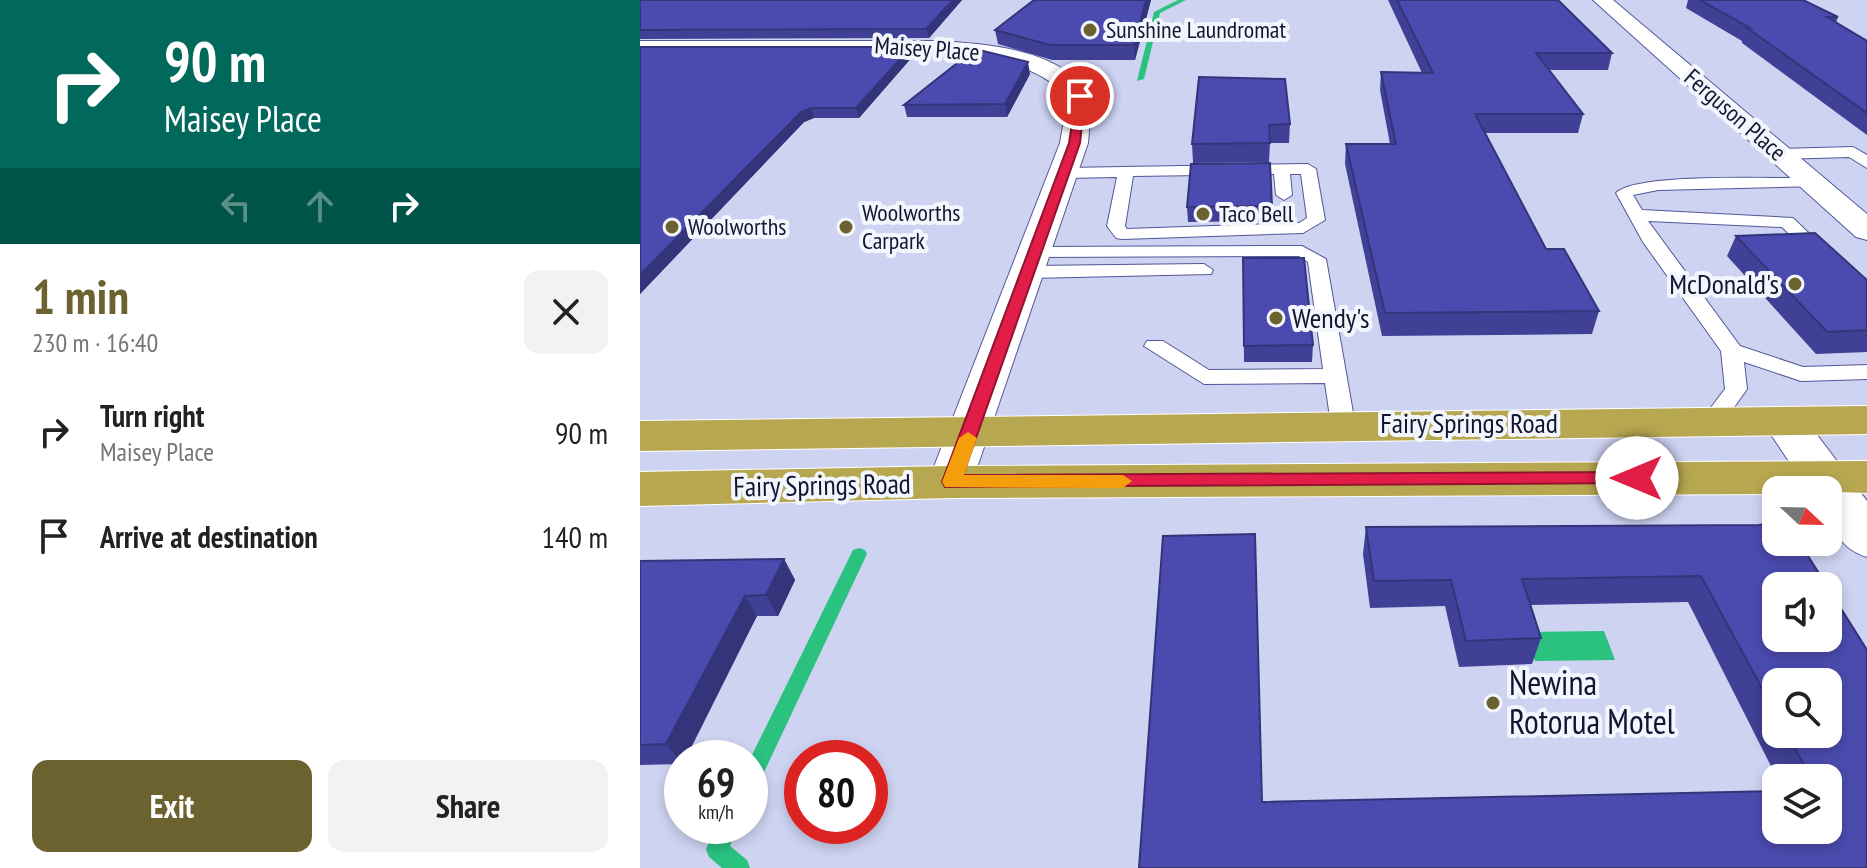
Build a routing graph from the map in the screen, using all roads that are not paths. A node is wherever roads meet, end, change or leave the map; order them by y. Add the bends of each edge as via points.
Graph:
1 (1602, 0) edge
2 (640, 47) edge
3 (1780, 154) junction
4 (1867, 163) edge
5 (1282, 170) junction
6 (1126, 172) junction
7 (1064, 173) junction
8 (1814, 183) junction
9 (1284, 195) dead end
10 (1637, 215) junction
11 (1865, 226) edge
12 (1167, 261) junction
13 (1033, 262) junction
14 (1204, 270) dead end
15 (1867, 300) edge
16 (1155, 346) dead end
17 (1732, 351) junction
18 (1867, 372) edge
19 (1335, 376) junction
20 (1867, 420) edge
21 (1784, 421) junction
22 (1712, 422) junction
23 (1343, 424) junction
24 (971, 430) junction
25 (640, 436) edge
26 (1845, 477) edge
27 (951, 482) junction
28 (640, 489) edge
29 (1867, 538) edge

1 - 3 street, Ferguson Place
2 - 7 street, Maisey Place via 927,46 1019,59 1067,79 1080,96
3 - 4 lane via 1853,152
3 - 8 street, Ferguson Place
5 - 6 lane
5 - 6 lane via 1308,169 1316,220 1303,228 1167,230 1131,236 1116,226
5 - 9 lane
6 - 7 lane
7 - 13 street, Maisey Place
8 - 10 lane via 1635,187 1624,193
8 - 11 street, Ferguson Place
10 - 15 lane via 1787,222
10 - 17 lane
12 - 13 lane
12 - 14 lane
12 - 19 lane via 1302,251 1317,259
13 - 24 street, Maisey Place
16 - 19 lane via 1204,377
17 - 18 lane via 1801,374
17 - 22 lane via 1736,389
19 - 23 lane
20 - 21 highway, Fairy Springs Road
21 - 22 highway, Fairy Springs Road
21 - 26 street
22 - 23 highway, Fairy Springs Road
23 - 24 highway, Fairy Springs Road
24 - 25 highway, Fairy Springs Road
24 - 27 street, Maisey Place
26 - 27 highway, Fairy Springs Road
26 - 29 street
27 - 28 highway, Fairy Springs Road

